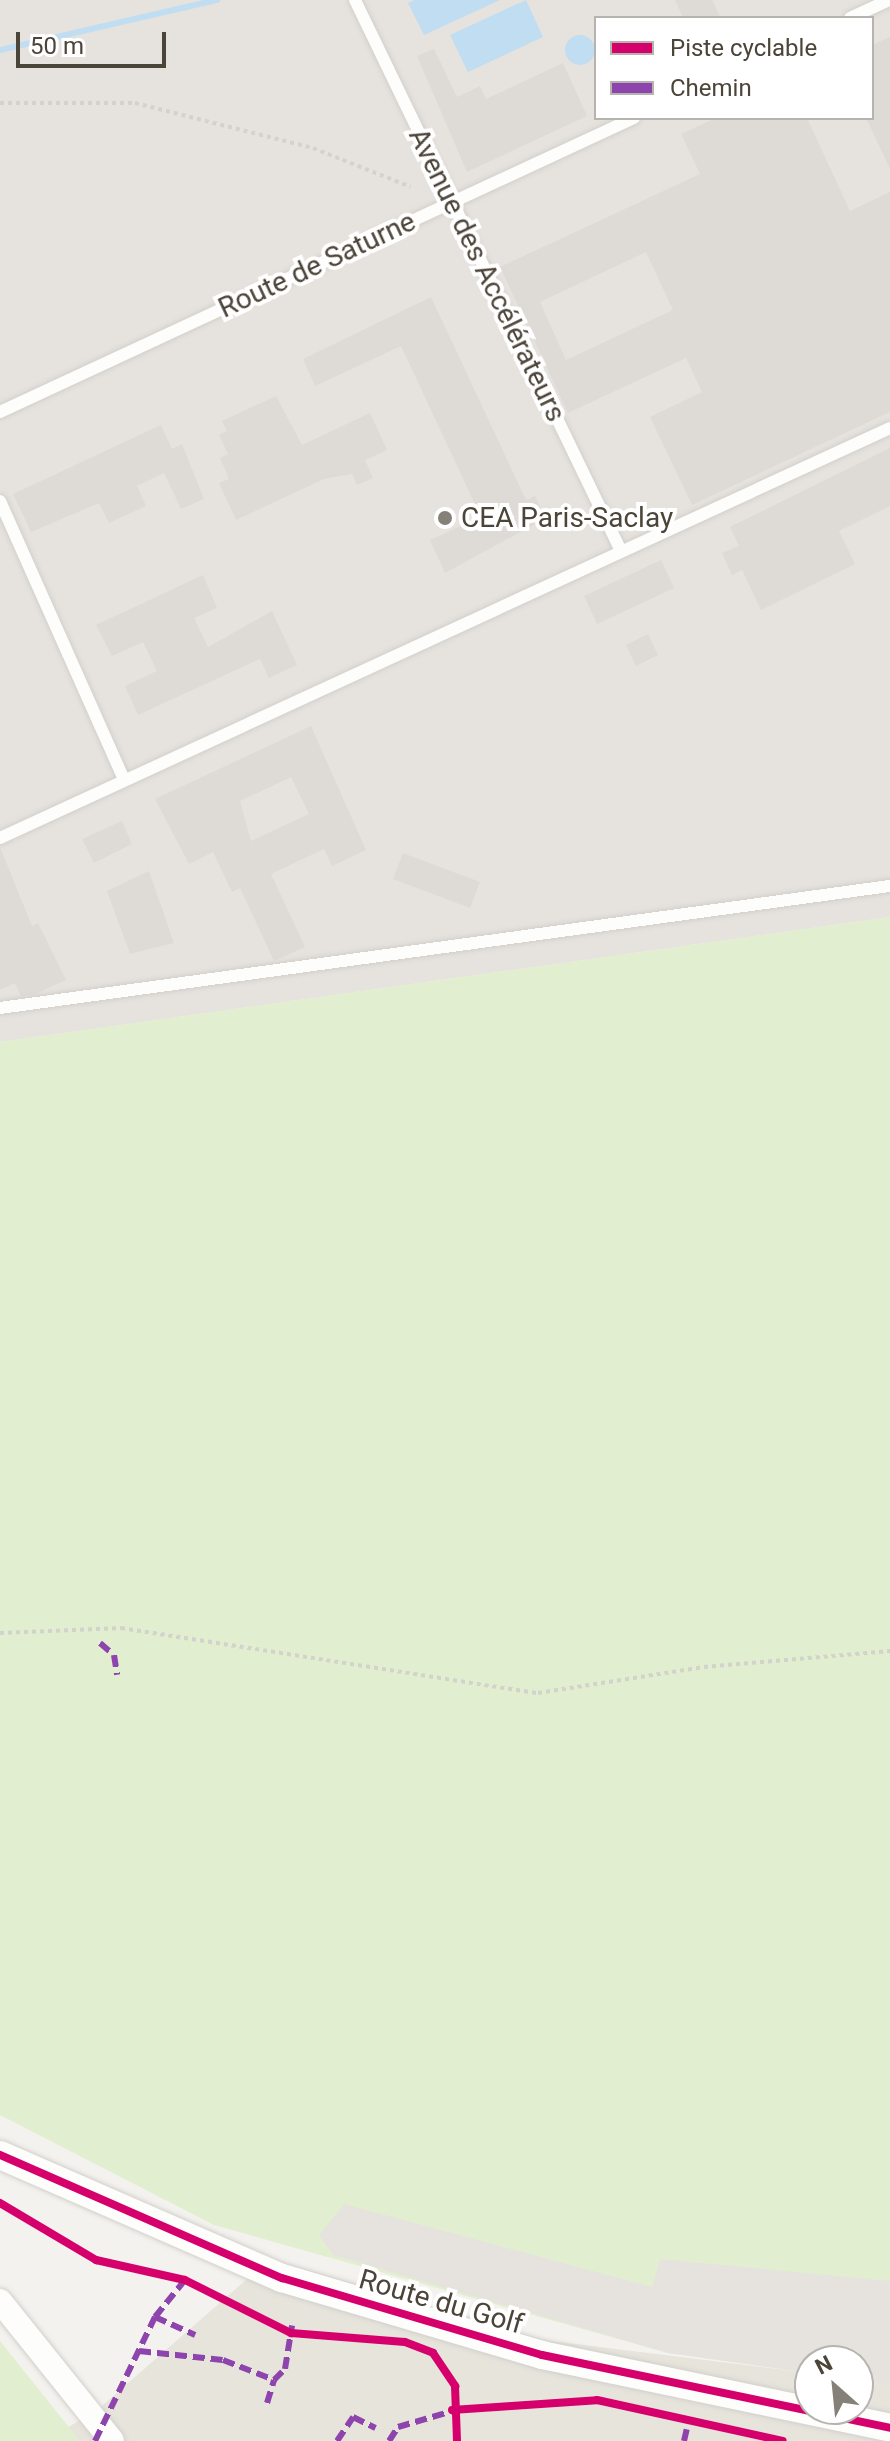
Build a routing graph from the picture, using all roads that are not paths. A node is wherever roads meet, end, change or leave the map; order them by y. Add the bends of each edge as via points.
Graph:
1 (355, 0) edge
2 (889, 0) edge
3 (854, 16) edge
4 (630, 120) edge
5 (451, 202) junction
6 (0, 412) edge
7 (890, 428) edge
8 (0, 501) edge
9 (620, 549) junction
10 (123, 777) junction
11 (0, 838) edge
12 (890, 886) edge
13 (0, 1008) edge
14 (0, 2155) edge
15 (0, 2301) edge
16 (890, 2428) edge
17 (112, 2441) edge

1 - 5 lane, Avenue des Accélérateurs
2 - 3 lane
4 - 5 lane, Route de Saturne
5 - 6 lane, Route de Saturne
5 - 9 lane, Avenue des Accélérateurs
7 - 9 lane
8 - 10 lane
9 - 10 lane
10 - 11 lane
12 - 13 lane
14 - 16 street, Route du Golf via 309,2286 542,2355
15 - 17 street

